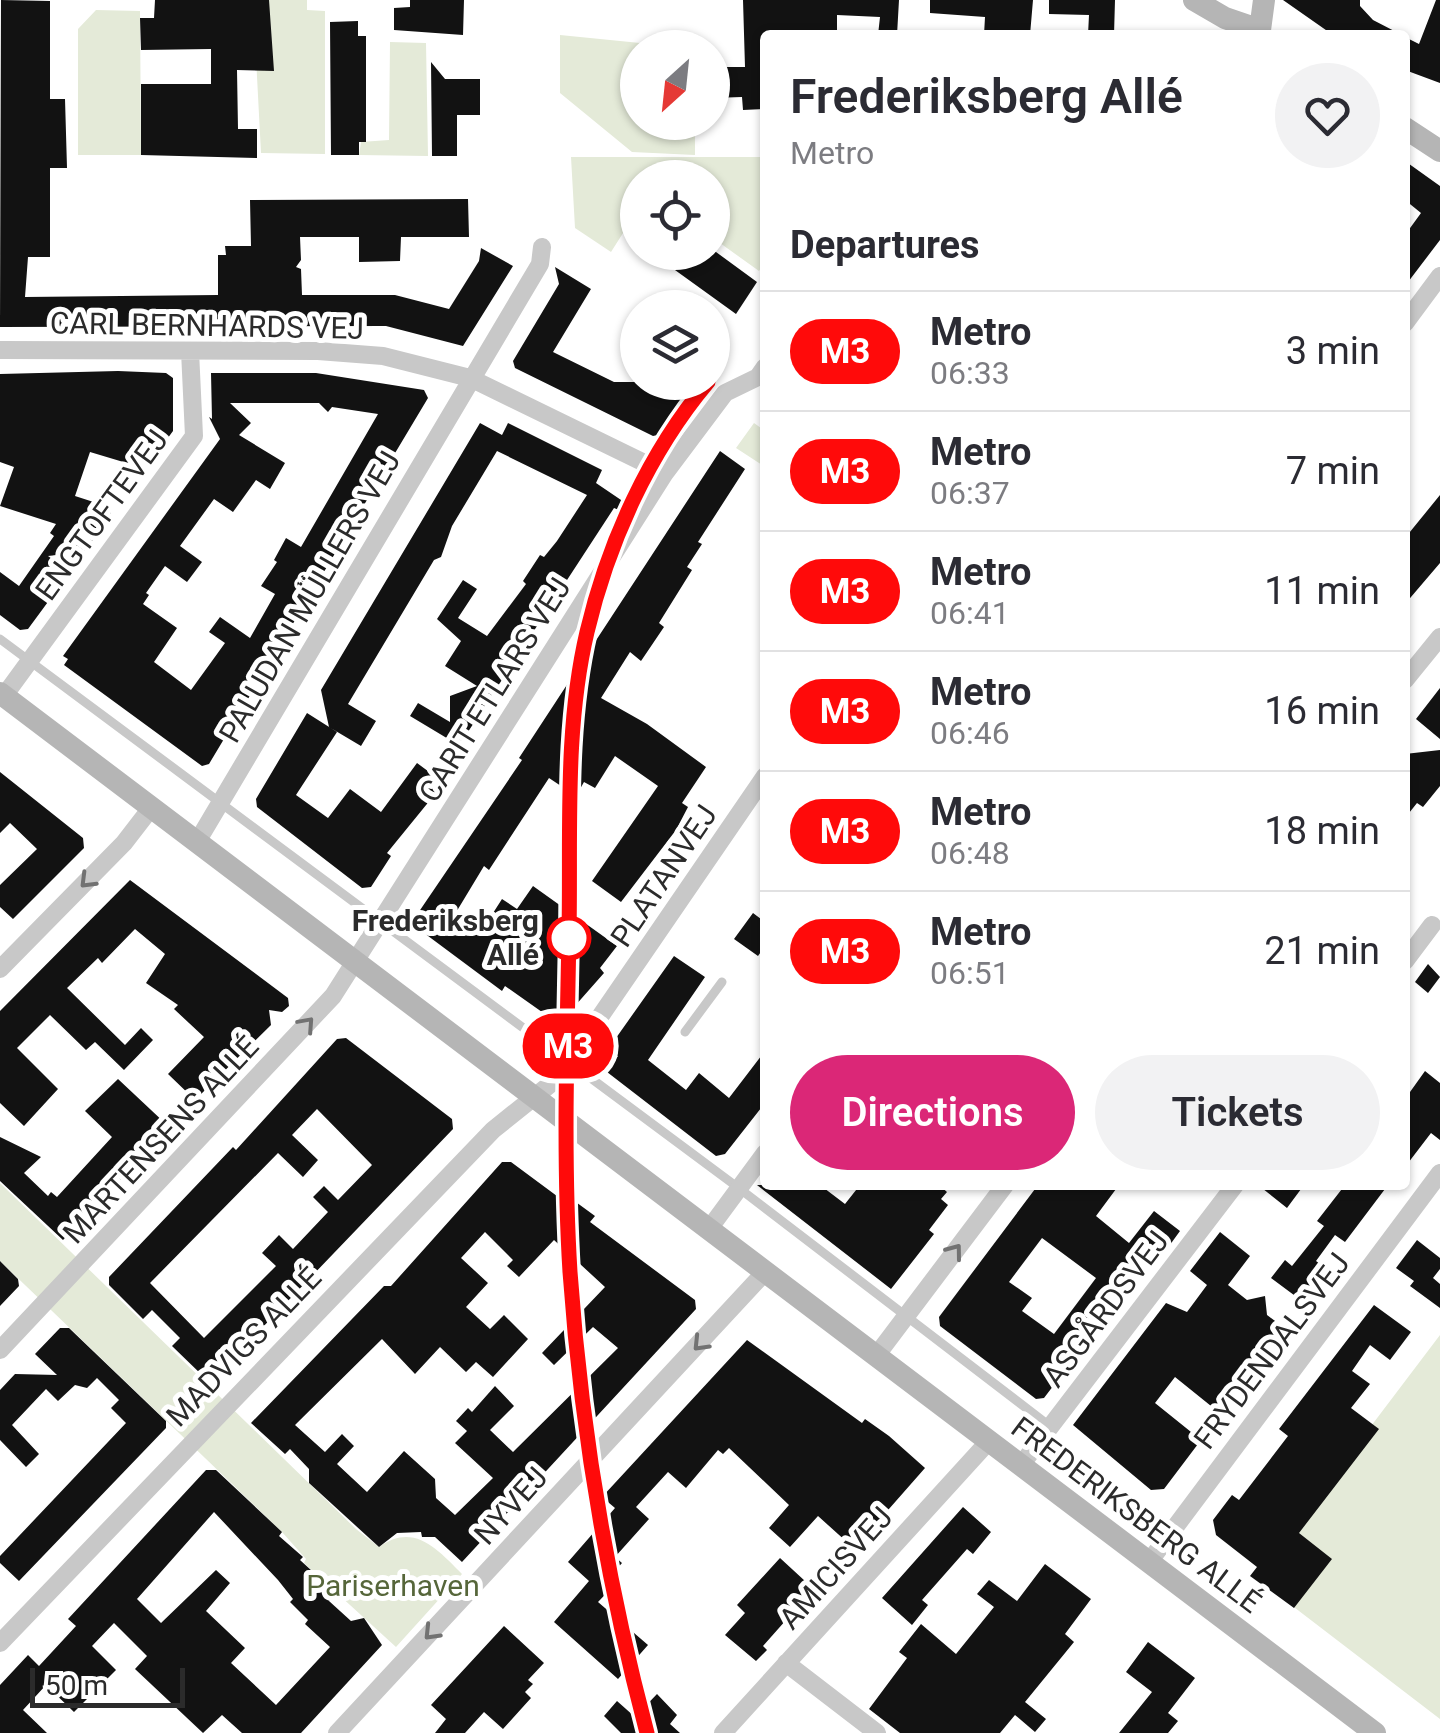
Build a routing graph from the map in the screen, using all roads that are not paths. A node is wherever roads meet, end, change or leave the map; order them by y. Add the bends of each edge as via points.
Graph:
1 (1194, 0) edge
2 (1226, 0) edge
3 (1264, 0) edge
4 (1254, 30) edge
5 (1259, 30) edge
6 (1262, 30) edge
7 (1410, 131) edge
8 (1440, 152) edge
9 (542, 247) dead end
10 (1440, 276) edge
11 (1410, 316) edge
12 (0, 350) edge
13 (190, 350) junction
14 (760, 374) edge
15 (470, 378) junction
16 (666, 473) junction
17 (1440, 638) edge
18 (0, 639) edge
19 (29, 661) junction
20 (1410, 674) edge
21 (2, 694) edge
22 (760, 783) edge
23 (222, 802) junction
24 (152, 808) junction
25 (197, 842) junction
26 (382, 922) junction
27 (1432, 925) dead end
28 (1410, 954) edge
29 (356, 962) junction
30 (0, 969) edge
31 (722, 982) dead end
32 (685, 1032) dead end
33 (569, 1064) junction
34 (534, 1098) junction
35 (760, 1160) edge
36 (1440, 1173) edge
37 (740, 1189) junction
38 (1001, 1190) edge
39 (1231, 1190) edge
40 (709, 1229) junction
41 (766, 1272) junction
42 (905, 1317) junction
43 (0, 1350) edge
44 (876, 1356) junction
45 (1050, 1427) junction
46 (989, 1441) junction
47 (1021, 1465) junction
48 (1149, 1562) junction
49 (0, 1643) edge
50 (786, 1664) junction
51 (337, 1733) edge
52 (723, 1733) edge
53 (877, 1733) edge
54 (1375, 1733) edge

1 - 4 street
2 - 5 street
3 - 6 street
7 - 8 street
9 - 15 street via 540,264
10 - 11 street
12 - 13 street, CARL BERNHARDS VEJ
13 - 15 street, CARL BERNHARDS VEJ via 382,356
13 - 19 street, ENGTOFTEVEJ via 194,436
14 - 16 street, CARIT ETLARS VEJ via 725,392
15 - 16 street, CARL BERNHARDS VEJ
15 - 23 street, PALUDAN MÜLLERS VEJ
16 - 26 street, CARIT ETLARS VEJ
17 - 20 street
18 - 19 lane
19 - 21 street, ENGTOFTEVEJ
19 - 23 lane
21 - 24 street, FREDERIKSBERG ALLÉ
22 - 33 street, PLATANVEJ
23 - 25 street, PALUDAN MÜLLERS VEJ
23 - 26 lane
24 - 25 street, FREDERIKSBERG ALLÉ
24 -> 30 street
25 - 29 street, FREDERIKSBERG ALLÉ
26 - 29 street, CARIT ETLARS VEJ
26 - 33 lane
27 - 28 street
29 - 34 street, FREDERIKSBERG ALLÉ
43 -> 29 street, MARTENSENS ALLÉ via 249,1089
31 - 32 lane
33 - 34 street, PLATANVEJ
33 - 37 lane
34 - 40 street, FREDERIKSBERG ALLÉ
34 - 49 street, MADVIGS ALLÉ via 513,1110 391,1234
35 - 37 street
36 - 48 street, FRYDENDALSVEJ
37 - 40 street
37 - 42 lane
42 -> 38 street
39 - 45 street, ASGÅRDSVEJ
40 - 41 street, FREDERIKSBERG ALLÉ
41 - 44 street, FREDERIKSBERG ALLÉ
41 -> 51 street, NYVEJ
42 - 44 street
42 - 45 lane
44 - 46 street, FREDERIKSBERG ALLÉ
45 - 47 street, ASGÅRDSVEJ
46 - 47 street, FREDERIKSBERG ALLÉ
46 - 50 street, AMICISVEJ
47 - 48 street, FREDERIKSBERG ALLÉ
48 - 54 street, FREDERIKSBERG ALLÉ
50 - 52 street, AMICISVEJ
50 - 53 street

